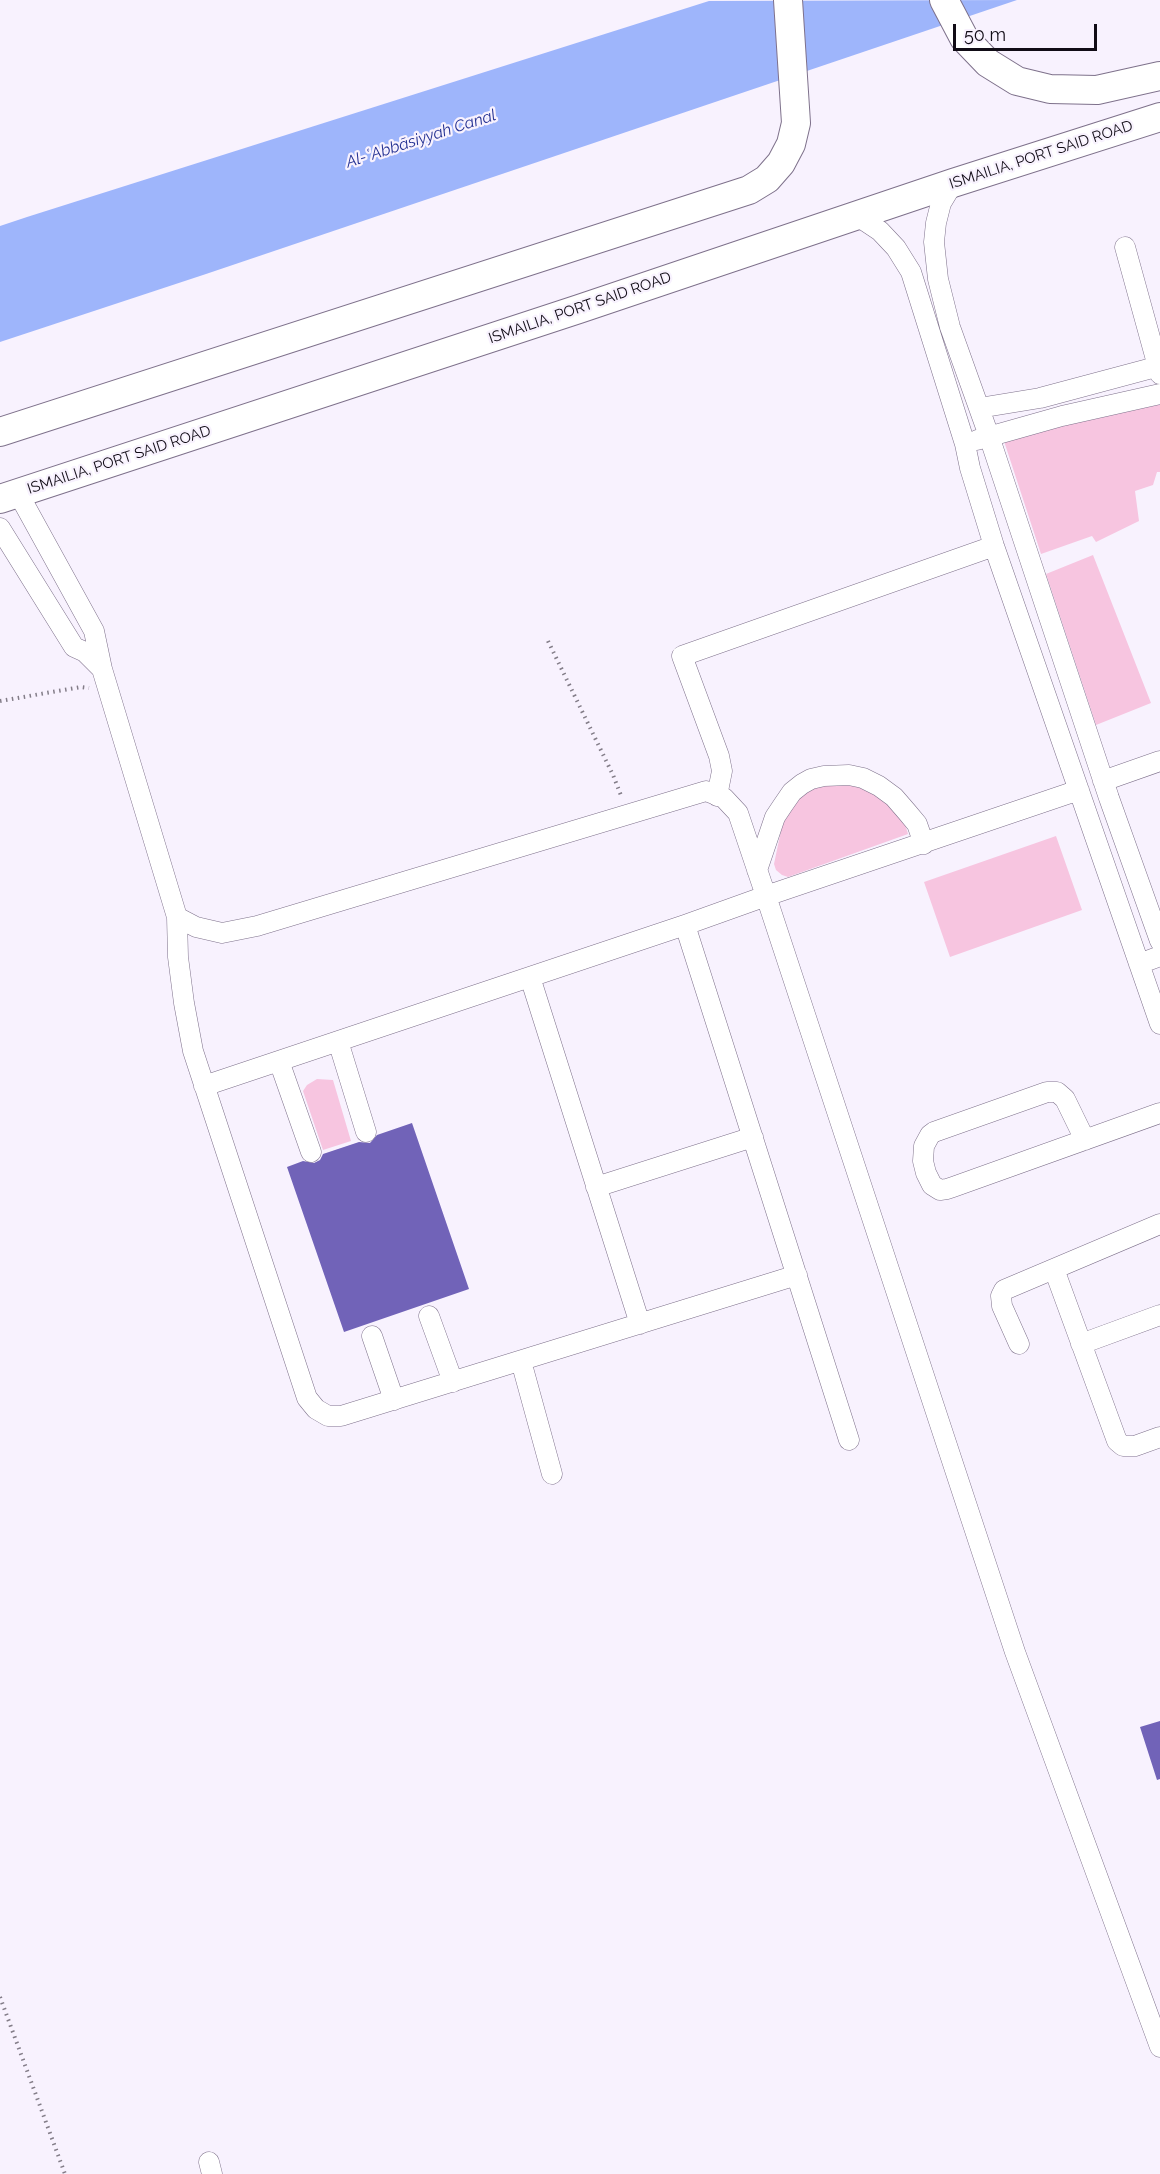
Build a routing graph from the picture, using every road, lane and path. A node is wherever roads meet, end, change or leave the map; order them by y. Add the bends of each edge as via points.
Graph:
1 (788, 0) edge
2 (944, 0) edge
3 (1160, 76) edge
4 (1160, 117) edge
5 (953, 183) junction
6 (856, 215) junction
7 (1125, 247) dead end
8 (1159, 369) edge
9 (1055, 394) junction
10 (1160, 394) edge
11 (979, 408) junction
12 (1062, 416) junction
13 (0, 432) edge
14 (989, 436) junction
15 (965, 444) junction
16 (9, 496) edge
17 (0, 528) edge
18 (994, 546) junction
19 (548, 641) dead end
20 (102, 669) junction
21 (111, 699) junction
22 (0, 701) edge
23 (1160, 761) edge
24 (1103, 781) junction
25 (1079, 790) junction
26 (717, 796) junction
27 (628, 813) junction
28 (924, 844) junction
29 (757, 870) junction
30 (766, 896) junction
31 (177, 917) junction
32 (686, 925) junction
33 (1160, 941) edge
34 (1160, 956) edge
35 (1139, 964) junction
36 (530, 977) junction
37 (1160, 1024) edge
38 (338, 1041) junction
39 (279, 1061) junction
40 (204, 1086) junction
41 (1160, 1113) edge
42 (366, 1132) dead end
43 (753, 1137) junction
44 (1085, 1140) junction
45 (311, 1152) dead end
46 (596, 1187) junction
47 (1160, 1224) edge
48 (1054, 1269) junction
49 (797, 1275) junction
50 (1160, 1315) edge
51 (429, 1316) dead end
52 (640, 1324) junction
53 (372, 1336) dead end
54 (1019, 1344) dead end
55 (1081, 1344) junction
56 (520, 1361) junction
57 (453, 1382) junction
58 (394, 1400) junction
59 (1160, 1437) edge
60 (849, 1440) dead end
61 (552, 1474) dead end
62 (0, 1997) edge
63 (1160, 2047) edge
64 (64, 2174) edge

1 - 13 highway via 796,123 781,163 767,179 749,190
2 - 3 highway via 964,38 988,63 1017,81 1050,89 1097,90
4 - 5 highway, ISMAILIA, PORT SAID ROAD
5 - 6 highway, ISMAILIA, PORT SAID ROAD
5 - 11 street via 936,223 938,279 950,327
6 - 15 street via 880,231 911,272
6 - 16 highway, ISMAILIA, PORT SAID ROAD
7 - 8 street
8 - 9 street
9 - 11 street
9 - 12 street
10 - 12 street
11 - 14 street
12 - 14 street
14 - 15 street
14 - 24 street
15 - 18 street
16 - 20 street via 94,631
17 - 20 street via 74,647
18 - 25 street
18 - 26 street via 682,656 719,756 722,771
19 - 27 path
20 - 21 street
21 - 22 path via 95,689 81,687
21 - 31 street
23 - 24 street
24 - 25 street
24 - 25 street
24 - 33 street
25 - 28 street
25 - 35 street
26 - 27 street via 706,791
26 - 29 street via 738,813
27 - 31 street via 257,926 222,933 196,927
28 - 29 street via 908,812 879,786 849,775 824,776 811,779 792,792 775,818
28 - 30 street
29 - 30 street
30 - 32 street
30 - 63 street via 1015,1652
31 - 40 street via 183,1003 192,1051
32 - 36 street
32 - 43 street
34 - 35 street
35 - 37 street
36 - 38 street
36 - 46 street
38 - 39 street
38 - 42 street
39 - 40 street
39 - 45 street
40 - 58 street via 307,1398 328,1416 341,1416
41 - 44 street
43 - 46 street
43 - 49 street
44 - 44 street via 940,1190 932,1185 923,1161 924,1146 934,1132 1047,1092 1057,1092 1065,1100
46 - 52 street
47 - 48 street
48 - 54 street via 1002,1292 1002,1306
48 - 55 street
49 - 52 street
49 - 60 street
50 - 55 street
51 - 57 street
52 - 56 street
53 - 58 street
55 - 59 street via 1116,1441 1123,1446 1135,1446
56 - 57 street
56 - 61 street
57 - 58 street
62 - 64 path

